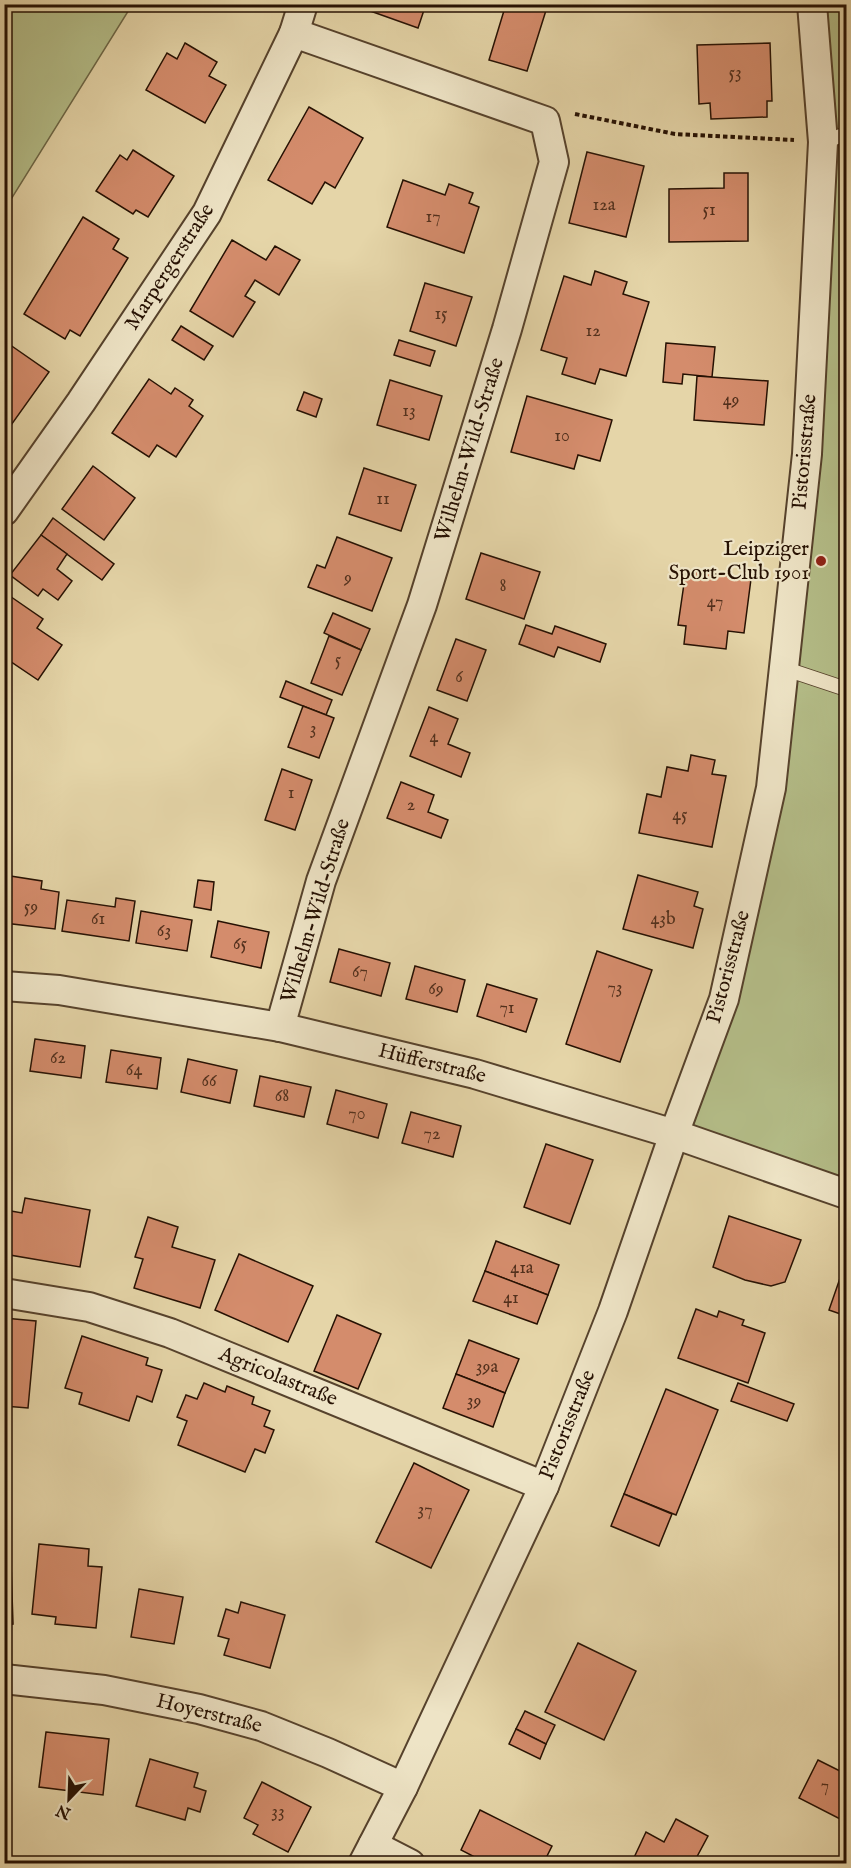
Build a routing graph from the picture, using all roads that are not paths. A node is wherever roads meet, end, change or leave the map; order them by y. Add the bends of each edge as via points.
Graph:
1 (303, 4) edge
2 (812, 4) edge
3 (294, 33) junction
4 (835, 138) edge
5 (4, 511) edge
6 (783, 668) junction
7 (846, 689) edge
8 (4, 986) edge
9 (280, 1027) junction
10 (674, 1134) junction
11 (846, 1194) edge
12 (4, 1293) edge
13 (544, 1485) junction
14 (4, 1678) edge
15 (403, 1788) junction
16 (368, 1854) edge
17 (410, 1863) edge

1 - 3 street, Marpergerstraße
2 - 4 street, Pistorisstraße
3 - 5 street, Marpergerstraße via 207,213
3 - 9 street, Wilhelm-Wild-Straße via 545,121 554,162 422,605 321,881
4 - 6 street, Pistorisstraße
6 - 7 lane
6 - 10 street, Pistorisstraße via 771,788 724,999
8 - 9 street, Hüfferstraße via 59,990
9 - 10 street, Hüfferstraße via 475,1074
10 - 11 street, Hüfferstraße
10 - 13 street, Pistorisstraße via 614,1311
12 - 13 street, Agricolastraße via 89,1307 170,1333
13 - 15 street, Pistorisstraße
14 - 15 street, Hoyerstraße via 104,1689 261,1726
15 - 16 street, Pistorisstraße
16 - 17 street

